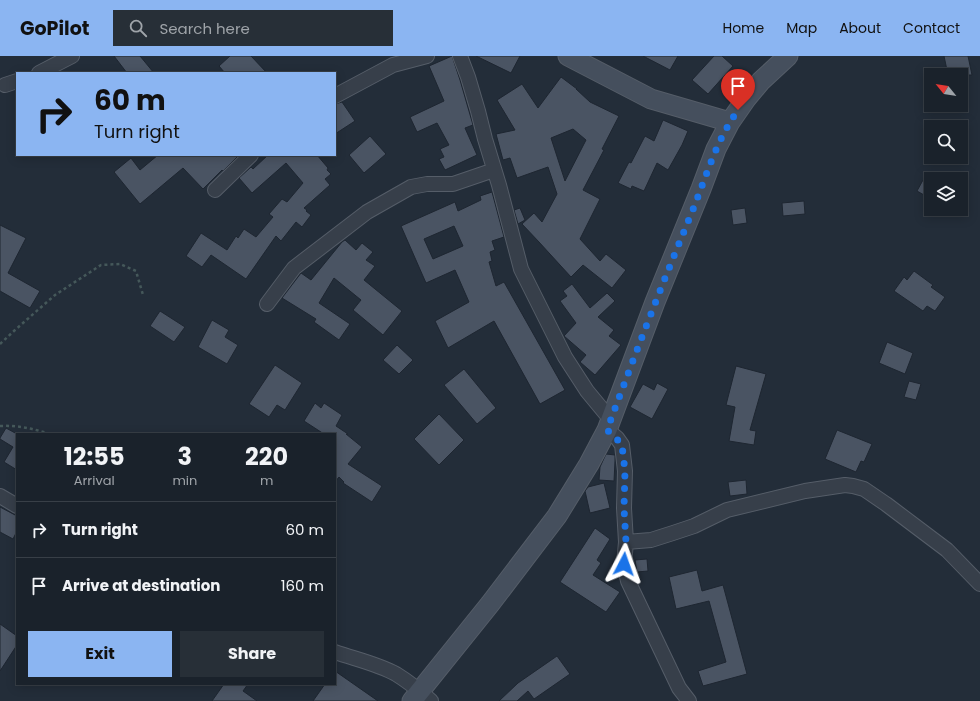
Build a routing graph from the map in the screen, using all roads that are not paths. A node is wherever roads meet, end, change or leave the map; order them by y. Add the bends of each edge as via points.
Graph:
1 (72, 56) edge
2 (427, 56) edge
3 (460, 56) edge
4 (568, 56) edge
5 (788, 56) edge
6 (41, 72) edge
7 (336, 95) edge
8 (730, 122) junction
9 (250, 156) edge
10 (494, 170) junction
11 (215, 190) dead end
12 (267, 304) dead end
13 (609, 425) junction
14 (0, 496) edge
15 (16, 505) edge
16 (626, 542) junction
17 (980, 584) edge
18 (336, 652) edge
19 (421, 698) edge
20 (689, 701) edge

1 - 6 street
2 - 7 street via 393,65
3 - 10 street
4 - 8 street via 651,99
5 - 8 street via 761,81
8 - 13 street via 716,149
9 - 11 street
10 - 12 street via 453,184 427,184 411,188 366,212 294,268
10 - 13 street via 521,269 565,357
13 - 16 street via 622,445
13 - 19 street via 557,516
14 - 15 street
16 - 17 street via 651,540 694,526 727,510 805,491 845,485 864,489 886,504 947,550
16 - 20 street via 624,564 628,581 679,688
18 - 19 street via 396,674

